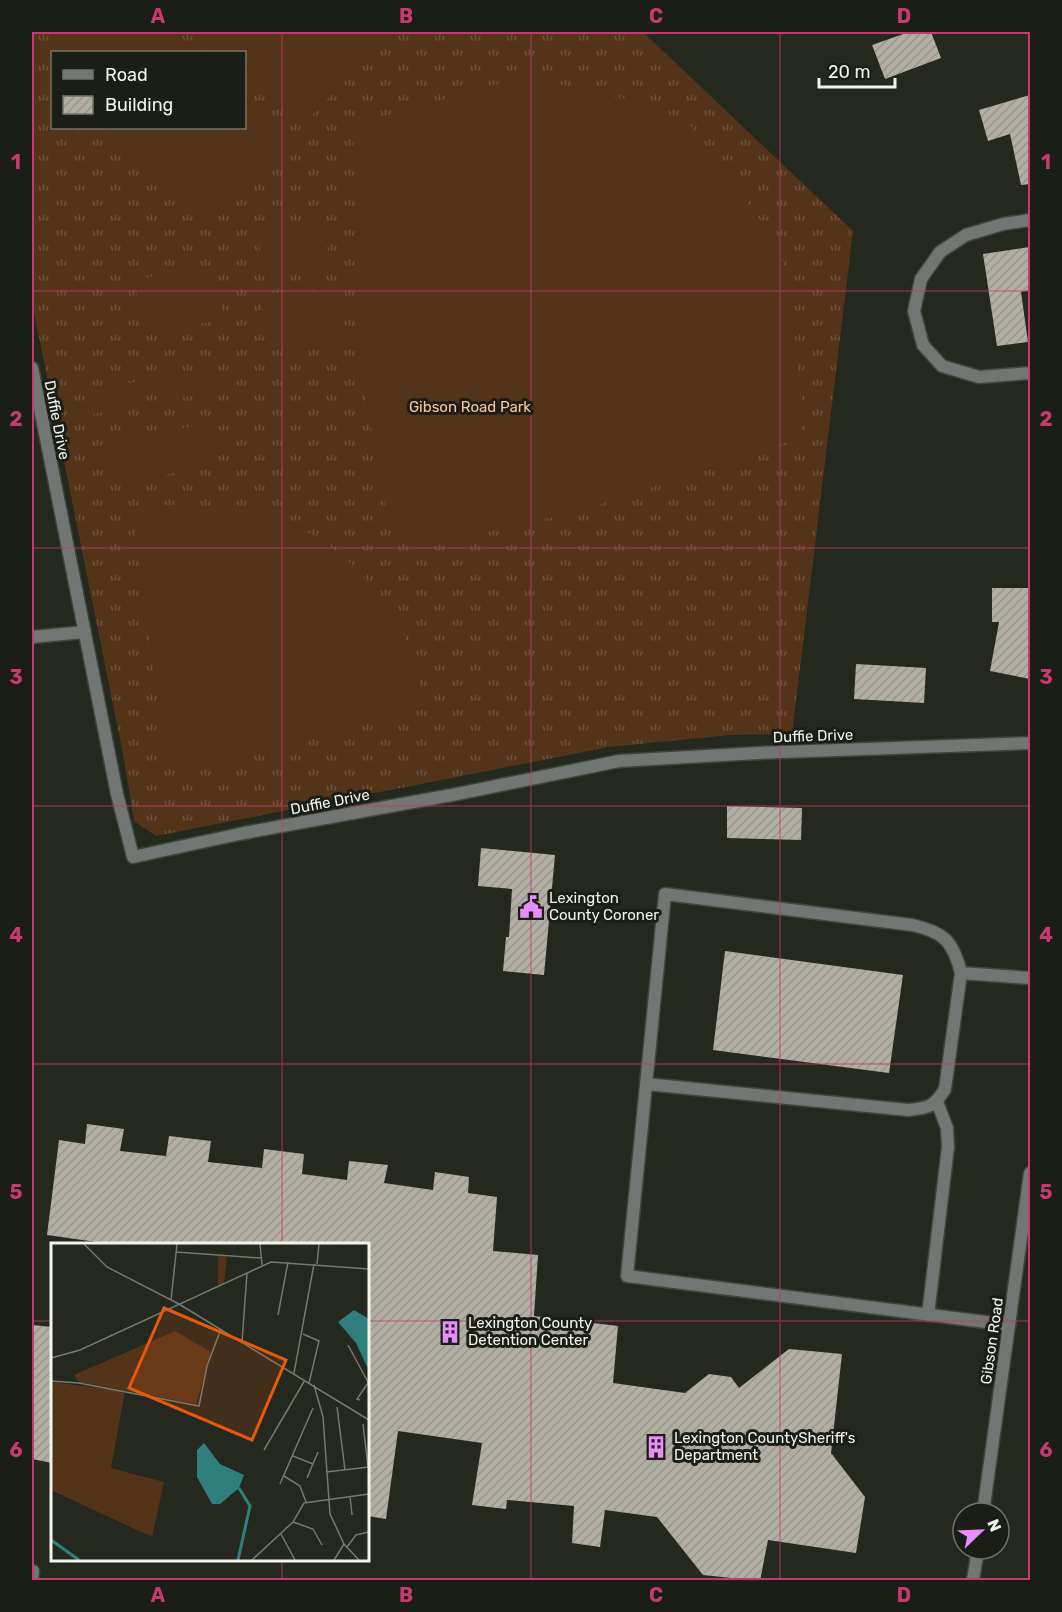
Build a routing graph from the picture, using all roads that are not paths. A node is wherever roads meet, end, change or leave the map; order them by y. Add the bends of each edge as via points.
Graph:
1 (1030, 220) edge
2 (32, 368) edge
3 (1030, 373) edge
4 (84, 632) junction
5 (32, 637) edge
6 (1030, 743) edge
7 (961, 973) junction
8 (1030, 978) edge
9 (646, 1084) junction
10 (937, 1102) junction
11 (1030, 1173) edge
12 (928, 1315) junction
13 (1009, 1325) junction
14 (985, 1501) edge
15 (976, 1561) edge
16 (973, 1581) edge

1 - 3 street via 966,235 940,252 921,279 914,311 923,345 942,366 979,377
2 - 4 street, Duffie Drive
4 - 5 street
4 - 6 street, Duffie Drive via 133,857 619,761
7 - 8 street
7 - 9 street via 949,942 933,929 665,894
7 - 10 street via 945,1089
9 - 10 street via 908,1110
9 - 12 street via 627,1276
10 - 12 street via 947,1128 948,1147
11 - 13 street, Gibson Road
12 - 13 street
13 - 14 street, Gibson Road
15 - 16 street

